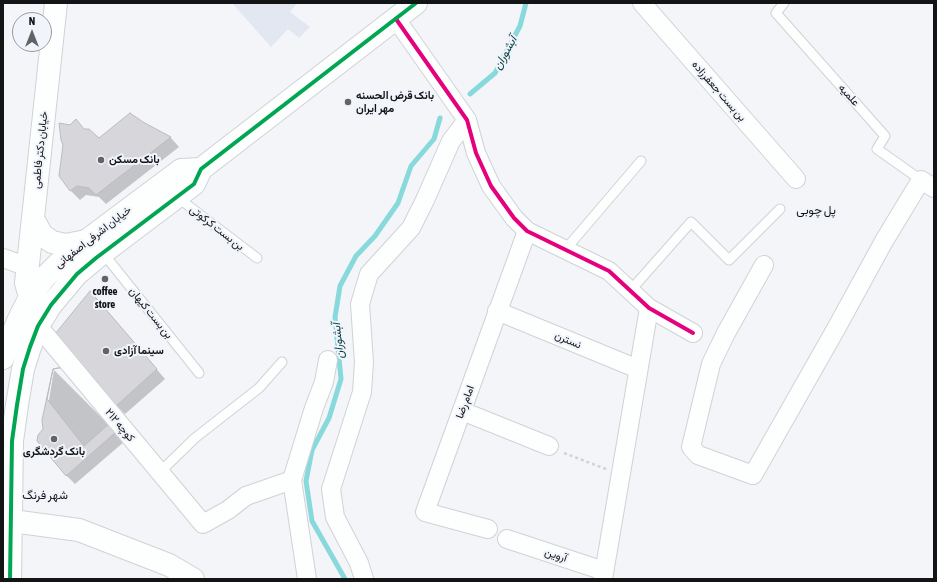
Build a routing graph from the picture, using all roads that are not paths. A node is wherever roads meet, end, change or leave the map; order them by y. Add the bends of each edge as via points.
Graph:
1 (56, 3) edge
2 (416, 3) edge
3 (642, 3) edge
4 (784, 3) edge
5 (396, 19) junction
6 (467, 120) junction
7 (641, 161) dead end
8 (201, 169) junction
9 (796, 179) dead end
10 (928, 184) edge
11 (177, 197) junction
12 (780, 209) dead end
13 (33, 219) junction
14 (527, 231) junction
15 (95, 247) junction
16 (565, 250) junction
17 (3, 258) edge
18 (257, 258) dead end
19 (764, 265) dead end
20 (28, 267) junction
21 (630, 290) junction
22 (30, 297) junction
23 (649, 308) junction
24 (498, 311) junction
25 (38, 326) junction
26 (693, 333) dead end
27 (3, 358) edge
28 (328, 360) dead end
29 (282, 362) dead end
30 (638, 369) junction
31 (199, 373) dead end
32 (462, 411) junction
33 (549, 446) road end
34 (160, 472) junction
35 (292, 480) junction
36 (12, 521) junction
37 (488, 529) dead end
38 (507, 539) dead end
39 (604, 575) edge
40 (10, 579) edge
41 (193, 579) edge
42 (307, 579) edge
43 (364, 579) edge

1 - 13 main road, خیابان دکتر فاطمی
2 - 5 main road, خیابان اشرفی اصفهانی
3 - 9 street, بن بست جعفرزاده
4 - 10 lane, علمیه via 776,13 885,136 878,149
5 - 6 street
5 - 8 main road, خیابان اشرفی اصفهانی
6 - 14 street via 476,152 491,186 514,218
6 - 43 street via 451,141 411,228 369,274 360,304 364,362 362,392 331,488 335,517 359,563
7 - 16 lane
8 - 11 main road, خیابان اشرفی اصفهانی via 194,184
8 - 15 main road, خیابان اشرفی اصفهانی via 181,170
10 - 19 street via 884,241 753,475 698,455 691,447 711,364
11 - 15 main road, خیابان اشرفی اصفهانی
11 - 18 lane, بن بست کرکوتی
12 - 21 lane via 729,260 691,222
13 - 15 main road via 42,235 52,242
13 - 20 main road, خیابان دکتر فاطمی
14 - 16 street
14 - 24 street, امام رضا
15 - 22 main road, خیابان اشرفی اصفهانی via 74,250 49,273
15 - 25 main road, خیابان اشرفی اصفهانی
15 - 31 lane, بن بست کیهان
16 - 21 street via 609,271
17 - 20 street
20 - 22 main road, خیابان دکتر فاطمی via 26,283
21 - 23 street
22 - 27 main road, خیابان اشرفی اصفهانی
23 - 26 street
23 - 30 street
24 - 30 street, نسترن
24 - 32 street, امام رضا
25 - 34 street, کوچه ۲۱۲
25 - 36 main road, خیابان اشرفی اصفهانی via 23,369 12,441
28 - 35 street via 324,382
29 - 34 lane via 258,388 195,438
30 - 39 street
32 - 33 street
32 - 37 street, امام رضا via 425,512
34 - 35 street, کوچه ۲۱۲ via 203,524 246,496
35 - 42 street
36 - 40 main road, خیابان اشرفی اصفهانی
36 - 41 main road via 79,530 169,565
38 - 39 street, آروین

